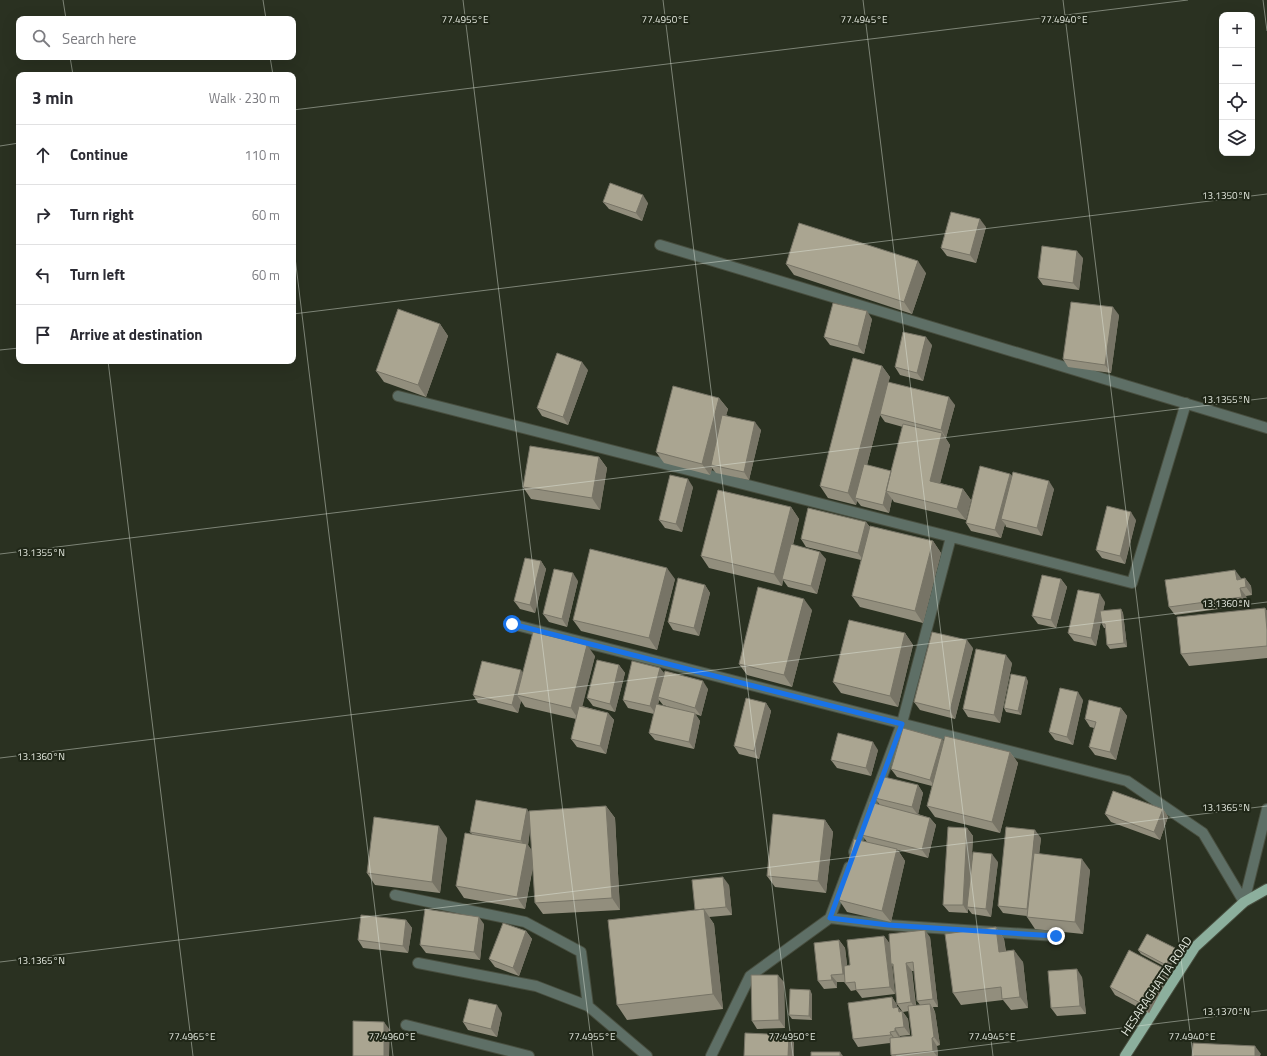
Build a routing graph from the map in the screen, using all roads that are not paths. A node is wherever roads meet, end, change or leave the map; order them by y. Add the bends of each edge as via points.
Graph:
1 (660, 245) dead end
2 (398, 396) edge
3 (1186, 403) junction
4 (1267, 428) edge
5 (951, 537) junction
6 (512, 624) dead end
7 (902, 724) junction
8 (1267, 809) edge
9 (1267, 889) edge
10 (395, 895) edge
11 (1244, 902) junction
12 (830, 918) junction
13 (1056, 936) edge
14 (418, 963) dead end
15 (588, 1006) junction
16 (406, 1025) dead end
17 (528, 1056) edge
18 (647, 1056) edge
19 (711, 1056) edge
20 (1125, 1056) edge

1 - 3 street
2 - 5 street
3 - 4 street
3 - 5 street via 1132,583
5 - 7 street
6 - 7 street
7 - 11 street via 1127,781 1203,833
7 - 12 street
8 - 11 street
9 - 11 main road, HESARAGHATTA ROAD
10 - 15 street via 525,922 581,952
11 - 20 main road, HESARAGHATTA ROAD via 1195,947
12 - 13 street via 888,925
12 - 19 street via 750,976
14 - 15 street via 536,986
15 - 18 street
16 - 17 street

